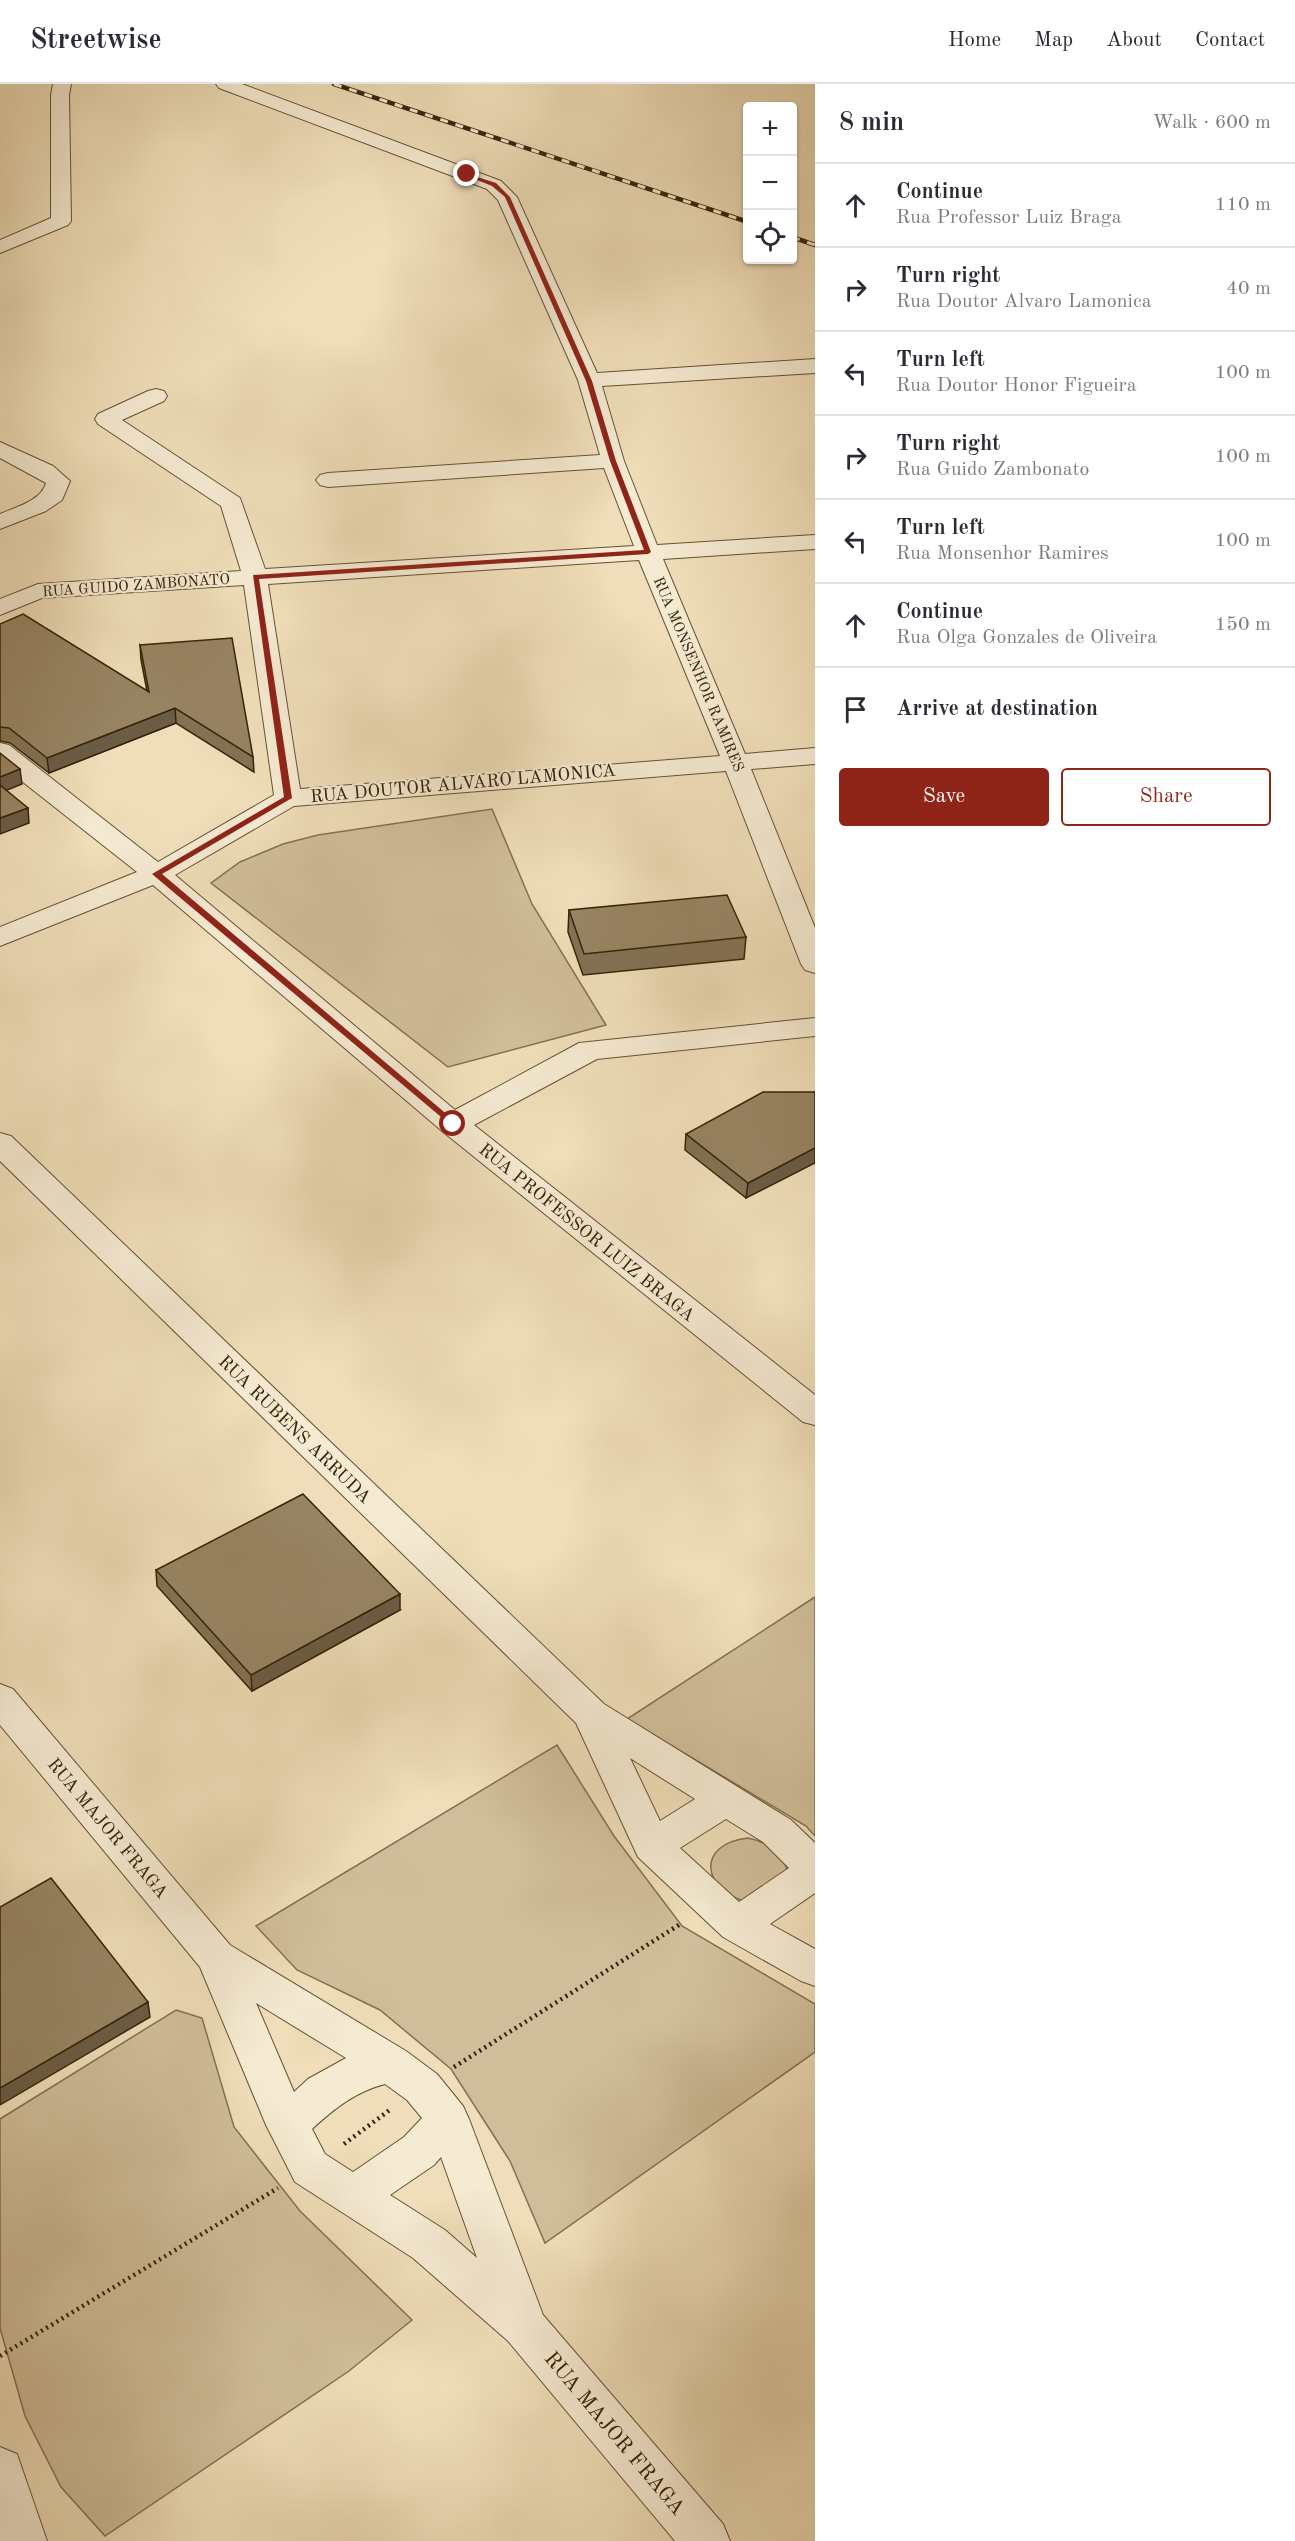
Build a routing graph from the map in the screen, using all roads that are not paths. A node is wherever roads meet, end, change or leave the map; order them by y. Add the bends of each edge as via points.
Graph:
1 (62, 84) edge
2 (225, 84) edge
3 (0, 247) edge
4 (815, 366) edge
5 (589, 381) junction
6 (156, 396) dead end
7 (0, 449) edge
8 (613, 461) junction
9 (328, 480) dead end
10 (0, 522) edge
11 (815, 542) edge
12 (648, 552) junction
13 (255, 577) junction
14 (0, 608) edge
15 (0, 751) edge
16 (815, 756) edge
17 (735, 761) junction
18 (288, 798) junction
19 (157, 874) junction
20 (0, 937) edge
21 (815, 964) edge
22 (815, 1028) edge
23 (453, 1124) junction
24 (0, 1143) edge
25 (815, 1413) edge
26 (0, 1699) edge
27 (591, 1714) junction
28 (727, 1798) junction
29 (652, 1846) junction
30 (814, 1872) edge
31 (737, 1925) junction
32 (216, 1957) junction
33 (815, 1969) edge
34 (391, 2064) junction
35 (448, 2119) junction
36 (287, 2125) junction
37 (354, 2195) junction
38 (524, 2326) junction
39 (0, 2470) edge
40 (23, 2541) edge
41 (706, 2541) edge

1 - 3 street via 61,221
2 - 5 street, RUA MONSENHOR RAMIRES via 494,184 507,197
4 - 5 street
5 - 8 street, RUA MONSENHOR RAMIRES
6 - 13 street via 106,419 232,504
7 - 10 street via 58,481 54,495
8 - 9 street
8 - 12 street, RUA MONSENHOR RAMIRES
11 - 12 street, RUA GUIDO ZAMBONATO
12 - 13 street, RUA GUIDO ZAMBONATO
12 - 17 street, RUA MONSENHOR RAMIRES
13 - 14 street, RUA GUIDO ZAMBONATO via 38,591
13 - 18 street
15 - 19 street, RUA PROFESSOR LUIZ BRAGA
16 - 17 street, RUA DOUTOR ALVARO LAMONICA
17 - 18 street, RUA DOUTOR ALVARO LAMONICA
17 - 21 street, RUA MONSENHOR RAMIRES
18 - 19 street, RUA DOUTOR ALVARO LAMONICA
19 - 20 street, RUA DOUTOR ALVARO LAMONICA
19 - 23 street, RUA PROFESSOR LUIZ BRAGA
22 - 23 street via 590,1050
23 - 25 street, RUA PROFESSOR LUIZ BRAGA
24 - 27 street, RUA RUBENS ARRUDA
26 - 32 street, RUA MAJOR FRAGA
27 - 28 street, RUA RUBENS ARRUDA
27 - 29 street, RUA RUBENS ARRUDA
28 - 29 street
28 - 30 street, RUA RUBENS ARRUDA via 777,1831
29 - 31 street, RUA RUBENS ARRUDA
30 - 31 street, RUA RUBENS ARRUDA
31 - 33 street, RUA RUBENS ARRUDA
32 - 34 street, RUA MAJOR FRAGA
32 - 36 street, RUA MAJOR FRAGA
34 - 35 street, RUA MAJOR FRAGA via 422,2087
34 - 36 street via 352,2074 323,2092
35 - 37 street via 419,2151
35 - 38 street, RUA MAJOR FRAGA
36 - 37 street, RUA MAJOR FRAGA via 310,2169
37 - 38 street, RUA MAJOR FRAGA via 429,2244
38 - 41 street, RUA MAJOR FRAGA
39 - 40 street

